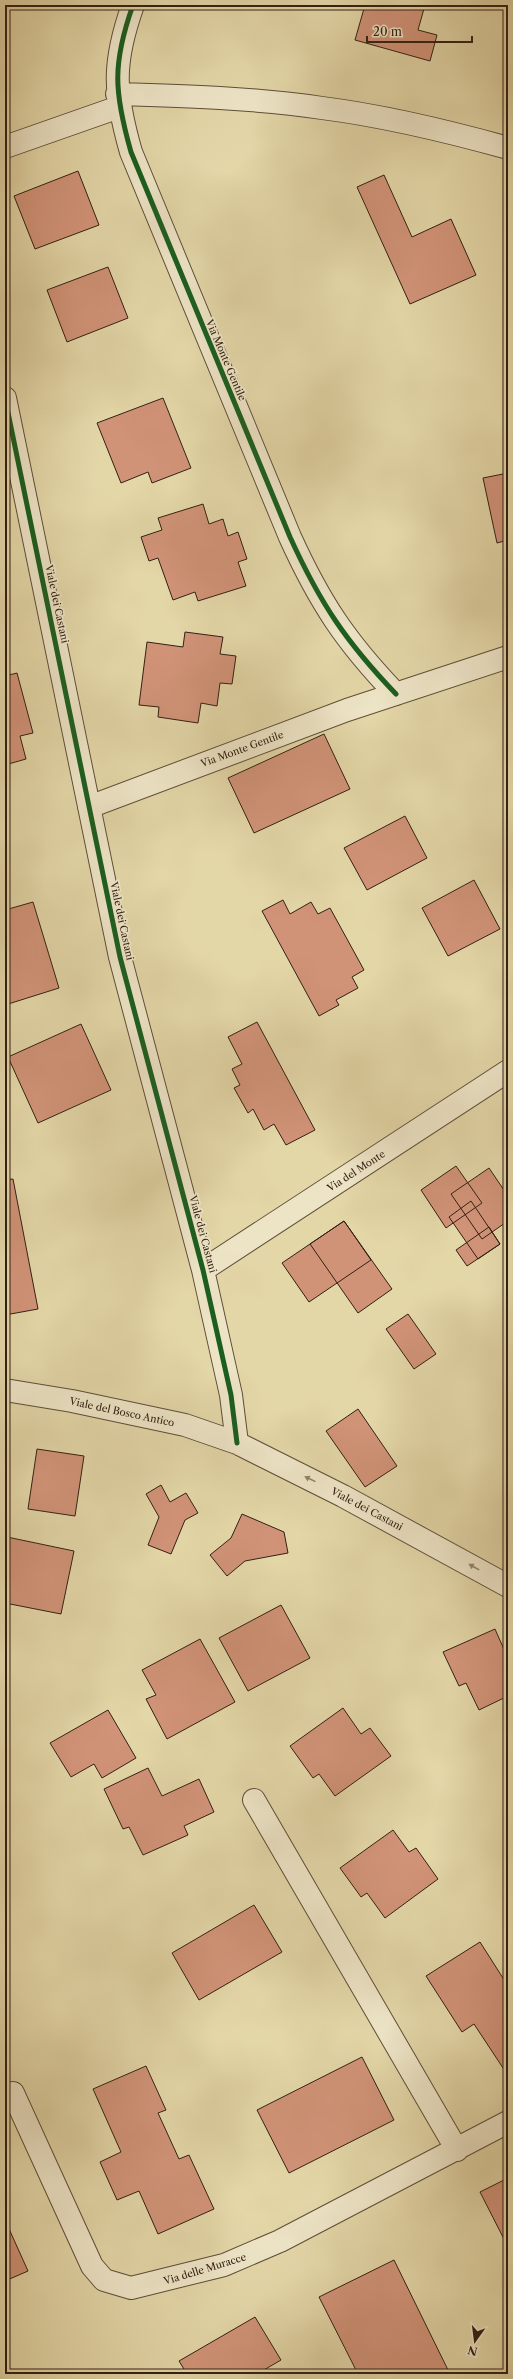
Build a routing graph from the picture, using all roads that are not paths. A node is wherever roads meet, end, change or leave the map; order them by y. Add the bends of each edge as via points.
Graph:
1 (132, 5) edge
2 (118, 100) junction
3 (5, 147) edge
4 (508, 148) edge
5 (5, 398) edge
6 (508, 658) edge
7 (396, 694) junction
8 (89, 807) junction
9 (508, 1071) edge
10 (203, 1270) junction
11 (5, 1390) edge
12 (237, 1443) junction
13 (508, 1586) edge
14 (254, 1800) dead end
15 (14, 2093) dead end
16 (508, 2122) edge
17 (457, 2150) junction

1 - 2 street, Via Monte Gentile via 120,52
2 - 3 street
2 - 4 street via 216,97 322,108 424,127
2 - 7 street, Via Monte Gentile via 131,152 302,562 320,599 343,634
5 - 8 street, Viale dei Castani
6 - 7 street, Via Monte Gentile
7 - 8 street, Via Monte Gentile via 340,712
8 - 10 street, Viale dei Castani via 120,957
9 - 10 street, Via del Monte
10 - 12 street, Viale dei Castani via 231,1395
11 - 12 street, Viale del Bosco Antico via 72,1401 177,1424
13 -> 12 street, Viale dei Castani via 343,1496
14 - 17 street
15 - 17 street, Via delle Muracce via 92,2266 104,2280 122,2287 139,2288 224,2265 262,2250
16 - 17 street, Via delle Muracce

